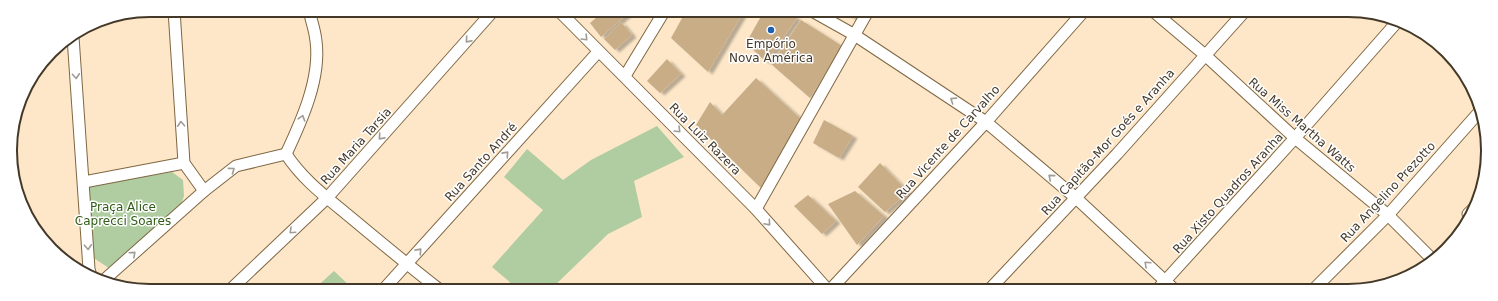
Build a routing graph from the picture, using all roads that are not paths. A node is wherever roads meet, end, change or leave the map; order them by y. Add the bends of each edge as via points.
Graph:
1 (174, 17) edge
2 (311, 17) edge
3 (488, 17) edge
4 (565, 17) edge
5 (661, 17) edge
6 (823, 17) edge
7 (864, 17) edge
8 (1078, 17) edge
9 (1160, 17) edge
10 (1240, 17) edge
11 (1395, 26) edge
12 (853, 34) junction
13 (73, 41) edge
14 (598, 52) junction
15 (1205, 55) junction
16 (625, 76) junction
17 (1476, 116) edge
18 (986, 122) junction
19 (1295, 138) junction
20 (286, 154) junction
21 (184, 163) junction
22 (84, 182) junction
23 (204, 191) junction
24 (327, 198) junction
25 (1076, 198) junction
26 (756, 209) junction
27 (1388, 215) junction
28 (1429, 256) edge
29 (406, 265) junction
30 (89, 269) edge
31 (108, 277) edge
32 (1165, 281) junction
33 (236, 284) edge
34 (389, 284) edge
35 (432, 284) edge
36 (824, 284) edge
37 (835, 284) edge
38 (996, 284) edge
39 (1162, 284) edge
40 (1168, 284) edge
41 (1319, 284) edge

21 -> 1 street
20 -> 2 street via 300,124 314,83 316,41
3 -> 24 street, Rua Maria Tarsia
4 -> 14 street, Rua Luiz Razera
5 - 16 street
6 - 12 street
7 - 12 street
8 - 18 street, Rua Vicente de Carvalho
9 - 15 street, Rua Miss Martha Watts
10 - 15 street, Rua Capitão-Mor Goés e Aranha
11 - 19 street, Rua Xisto Quadros Aranha
18 -> 12 street
12 - 26 street
13 -> 22 street
14 - 16 street, Rua Luiz Razera
29 -> 14 street, Rua Santo André
15 - 19 street, Rua Miss Martha Watts
15 - 25 street, Rua Capitão-Mor Goés e Aranha
16 -> 26 street, Rua Luiz Razera
17 - 27 street, Rua Angelino Prezotto
25 -> 18 street
18 - 37 street, Rua Vicente de Carvalho
19 - 27 street, Rua Miss Martha Watts
19 - 32 street, Rua Xisto Quadros Aranha
23 -> 20 street via 236,166
20 - 24 street via 297,171
21 - 22 street
21 - 23 street
22 -> 30 street
31 -> 23 street
24 - 29 street
24 -> 33 street, Rua Maria Tarsia
32 -> 25 street
25 - 38 street, Rua Capitão-Mor Goés e Aranha
26 -> 36 street, Rua Luiz Razera
27 - 28 street, Rua Miss Martha Watts
27 - 41 street, Rua Angelino Prezotto
29 - 34 street, Rua Santo André
29 - 35 street
32 - 39 street, Rua Xisto Quadros Aranha
32 - 40 street

